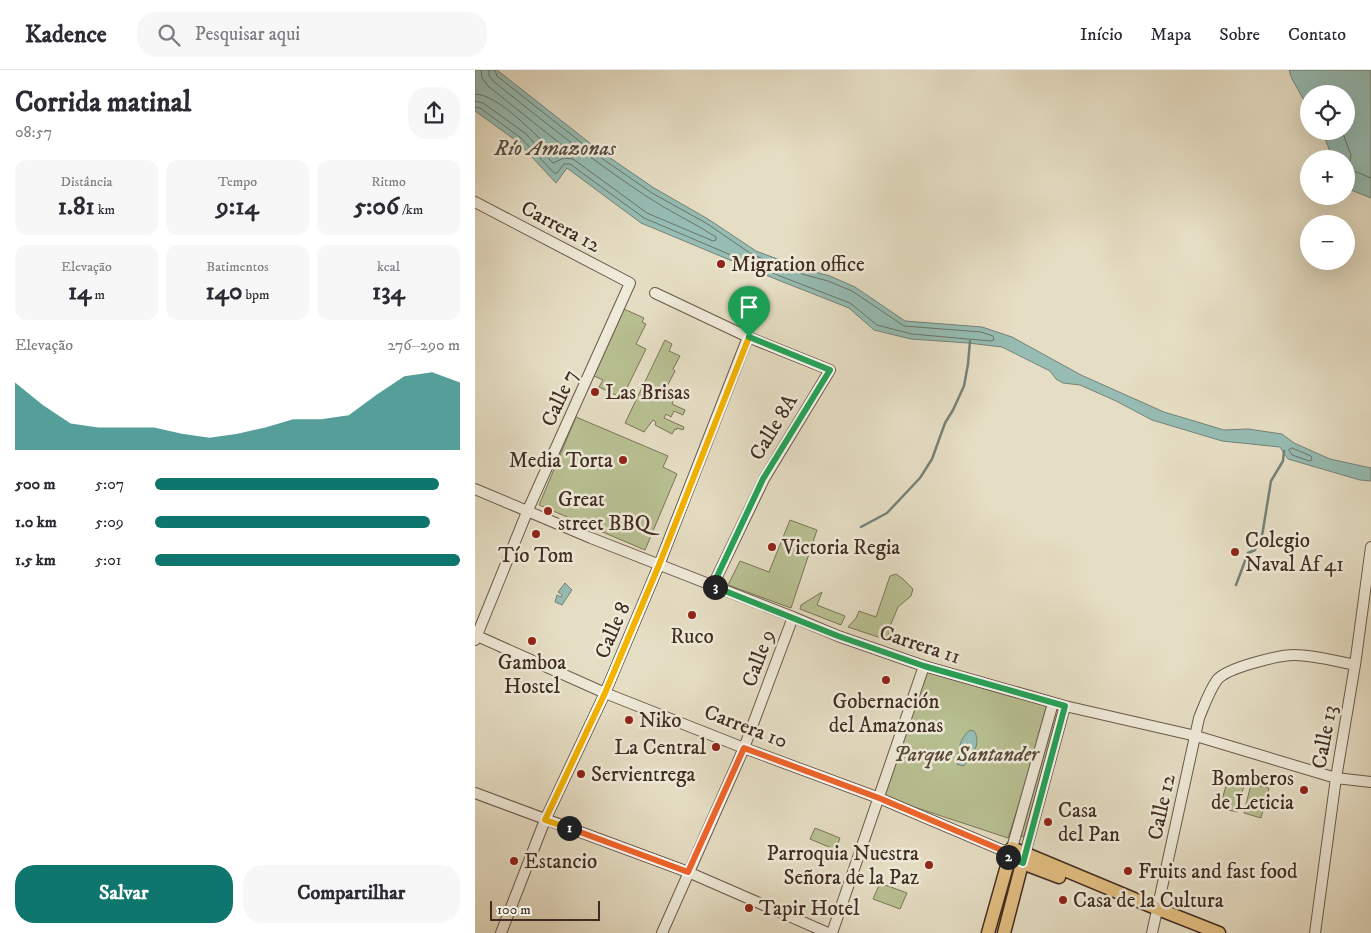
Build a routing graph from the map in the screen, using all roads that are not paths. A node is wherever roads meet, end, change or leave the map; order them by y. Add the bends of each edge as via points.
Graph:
1 (475, 202) edge
2 (630, 283) joint
3 (655, 293) dead end
4 (749, 337) junction
5 (475, 488) edge
6 (527, 512) junction
7 (1371, 547) edge
8 (659, 565) junction
9 (711, 585) junction
10 (793, 617) junction
11 (476, 637) edge
12 (1355, 665) junction
13 (924, 666) junction
14 (605, 693) junction
15 (1053, 703) junction
16 (1065, 706) junction
17 (1196, 736) junction
18 (744, 748) junction
19 (1336, 778) junction
20 (1371, 782) edge
21 (475, 793) edge
22 (879, 798) junction
23 (545, 820) junction
24 (1009, 853) junction
25 (1024, 858) junction
26 (688, 872) junction
27 (1158, 912) junction
28 (501, 933) edge
29 (662, 933) edge
30 (830, 933) edge
31 (988, 933) edge
32 (1004, 933) edge
33 (1152, 933) edge
34 (1204, 933) edge
35 (1219, 933) edge
36 (1315, 933) edge

1 - 2 street, Carrera 12
2 - 6 street, Calle 7
3 - 4 street
4 - 8 street, Calle 8
4 - 9 street, Calle 8A via 830,370 763,479
5 - 6 street, Carrera 11
6 - 8 street, Carrera 11
6 - 11 street, Calle 7
7 - 12 street, Calle 13
8 - 9 street, Carrera 11
8 - 14 street, Calle 8
9 - 10 street, Carrera 11
10 - 13 street, Carrera 11
10 - 18 street, Calle 9
11 - 14 street, Carrera 10
12 - 17 street, Calle 12 via 1292,655 1229,671 1218,678 1211,690 1199,718
12 - 19 street, Calle 13
13 - 15 street, Carrera 11
13 - 22 street
14 - 18 street, Carrera 10
14 - 23 street, Calle 8
15 - 16 street, Carrera 11
15 - 24 street
16 - 17 street, Carrera 11
16 - 25 street
17 - 19 street, Carrera 11
17 - 27 street, Calle 12
18 - 22 street, Carrera 10
18 - 26 street, Calle 9
19 - 20 street, Carrera 11
19 - 36 street, Calle 13
21 - 23 street
22 - 24 street, Carrera 10
22 - 30 street
23 - 26 street
23 - 28 street, Calle 8
24 - 25 main road, Carrera 10
24 - 31 main road
25 - 27 main road, Carrera 10
25 - 32 main road
26 - 29 street, Calle 9
26 - 30 street
27 - 33 street, Calle 12
27 - 34 main road, Carrera 10
27 - 35 main road, Carrera 10

